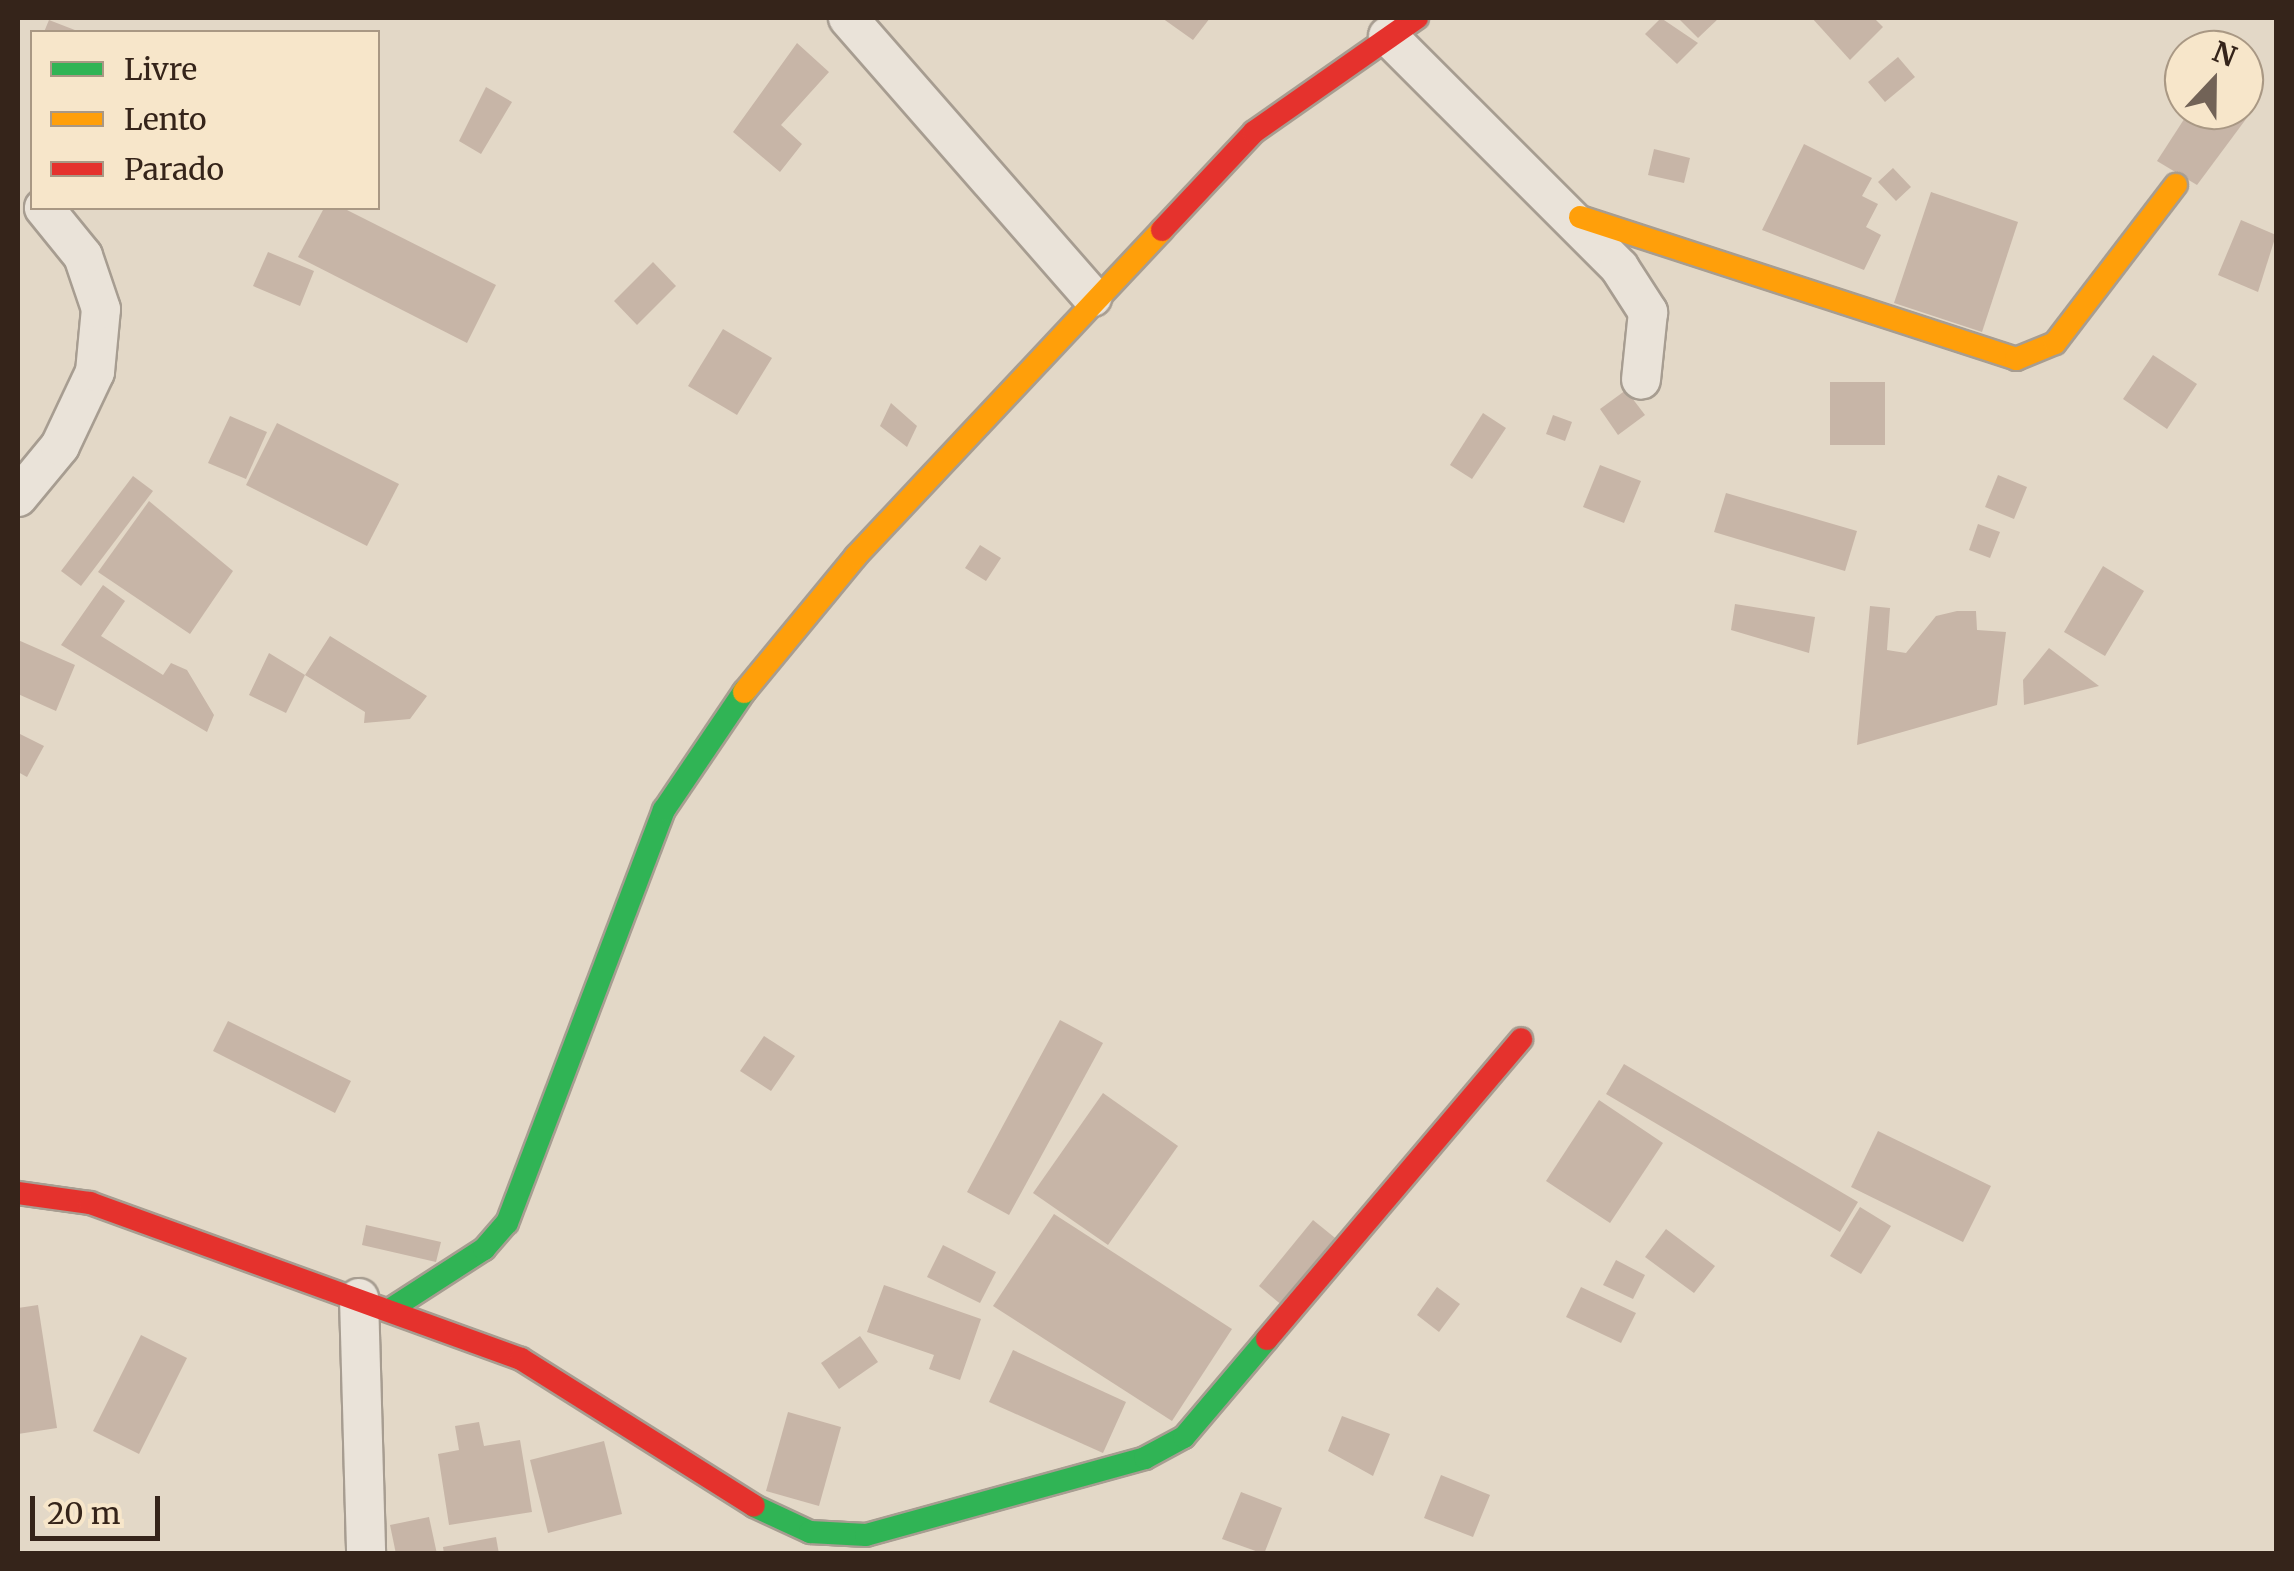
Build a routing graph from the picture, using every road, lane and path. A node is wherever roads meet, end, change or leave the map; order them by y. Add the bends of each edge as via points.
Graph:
1 (848, 18) edge
2 (1403, 27) edge
3 (2176, 185) dead end
4 (46, 210) edge
5 (1580, 218) junction
6 (1092, 297) junction
7 (1641, 380) dead end
8 (18, 496) edge
9 (1520, 1039) dead end
10 (18, 1192) edge
11 (375, 1304) junction
12 (818, 1543) edge
13 (366, 1554) edge

1 - 6 street
2 - 5 street
2 - 6 street via 1254,132
3 - 5 street via 2055,343 2016,359
4 - 8 street via 83,256 102,309 96,372 60,446
5 - 7 street via 1648,312 1652,339
6 - 11 street via 741,696 664,810 507,1223 484,1249
9 - 12 street via 1184,1437 1145,1458
10 - 11 street via 90,1204
11 - 12 street via 548,1373
11 - 13 street

